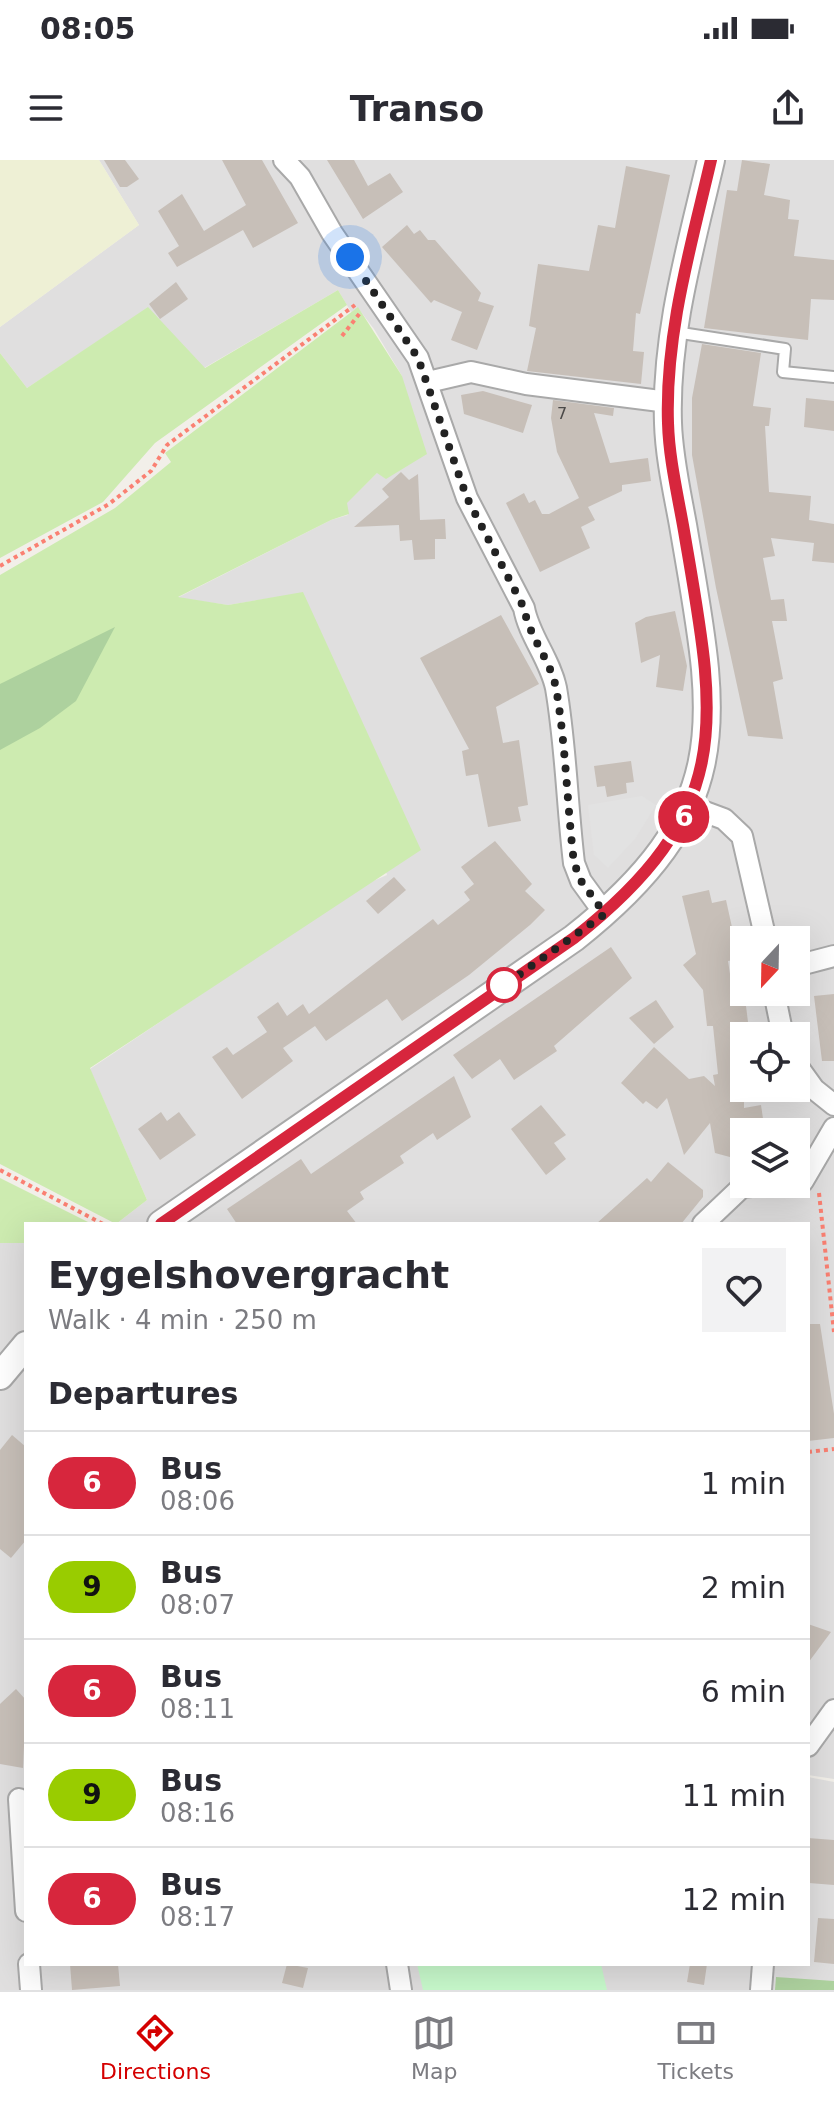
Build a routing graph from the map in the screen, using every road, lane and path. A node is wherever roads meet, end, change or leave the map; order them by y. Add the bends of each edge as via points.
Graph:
1 (284, 160) edge
2 (711, 160) edge
3 (374, 292) junction
4 (673, 332) junction
5 (342, 336) dead end
6 (834, 377) edge
7 (428, 382) junction
8 (668, 402) junction
9 (0, 566) edge
10 (689, 806) junction
11 (605, 914) junction
12 (763, 926) edge
13 (834, 956) edge
14 (810, 962) edge
15 (810, 1083) edge
16 (834, 1105) edge
17 (834, 1128) edge
18 (813, 1163) junction
19 (810, 1168) edge
20 (1, 1172) edge
21 (730, 1198) edge
22 (99, 1222) edge
23 (164, 1222) edge
24 (705, 1222) edge
25 (832, 1314) edge
26 (834, 1332) edge
27 (24, 1347) edge
28 (0, 1376) edge
29 (834, 1449) edge
30 (810, 1452) edge
31 (834, 1710) edge
32 (810, 1743) edge
33 (15, 1798) edge
34 (24, 1890) edge
35 (29, 1966) edge
36 (397, 1966) edge
37 (763, 1966) edge
38 (31, 1990) edge
39 (401, 1990) edge
40 (761, 1990) edge

1 - 3 street
2 - 4 street
3 - 5 path
3 - 7 street
3 - 9 path via 167,445 151,471 109,504
4 - 6 lane via 785,349 783,372
4 - 8 street
7 - 8 street via 471,372
7 - 11 street via 467,498 550,670 574,863
8 - 10 street via 707,698 705,748
10 - 11 street via 664,851
10 - 12 street via 724,819 742,836
11 - 23 street
13 - 14 street
15 - 16 street
17 - 18 street
18 - 19 street
18 - 25 path
20 - 22 path
21 - 24 street
25 - 26 path
27 - 28 street
29 - 30 path
31 - 32 street
33 - 34 street
35 - 38 street
36 - 39 street
37 - 40 street

